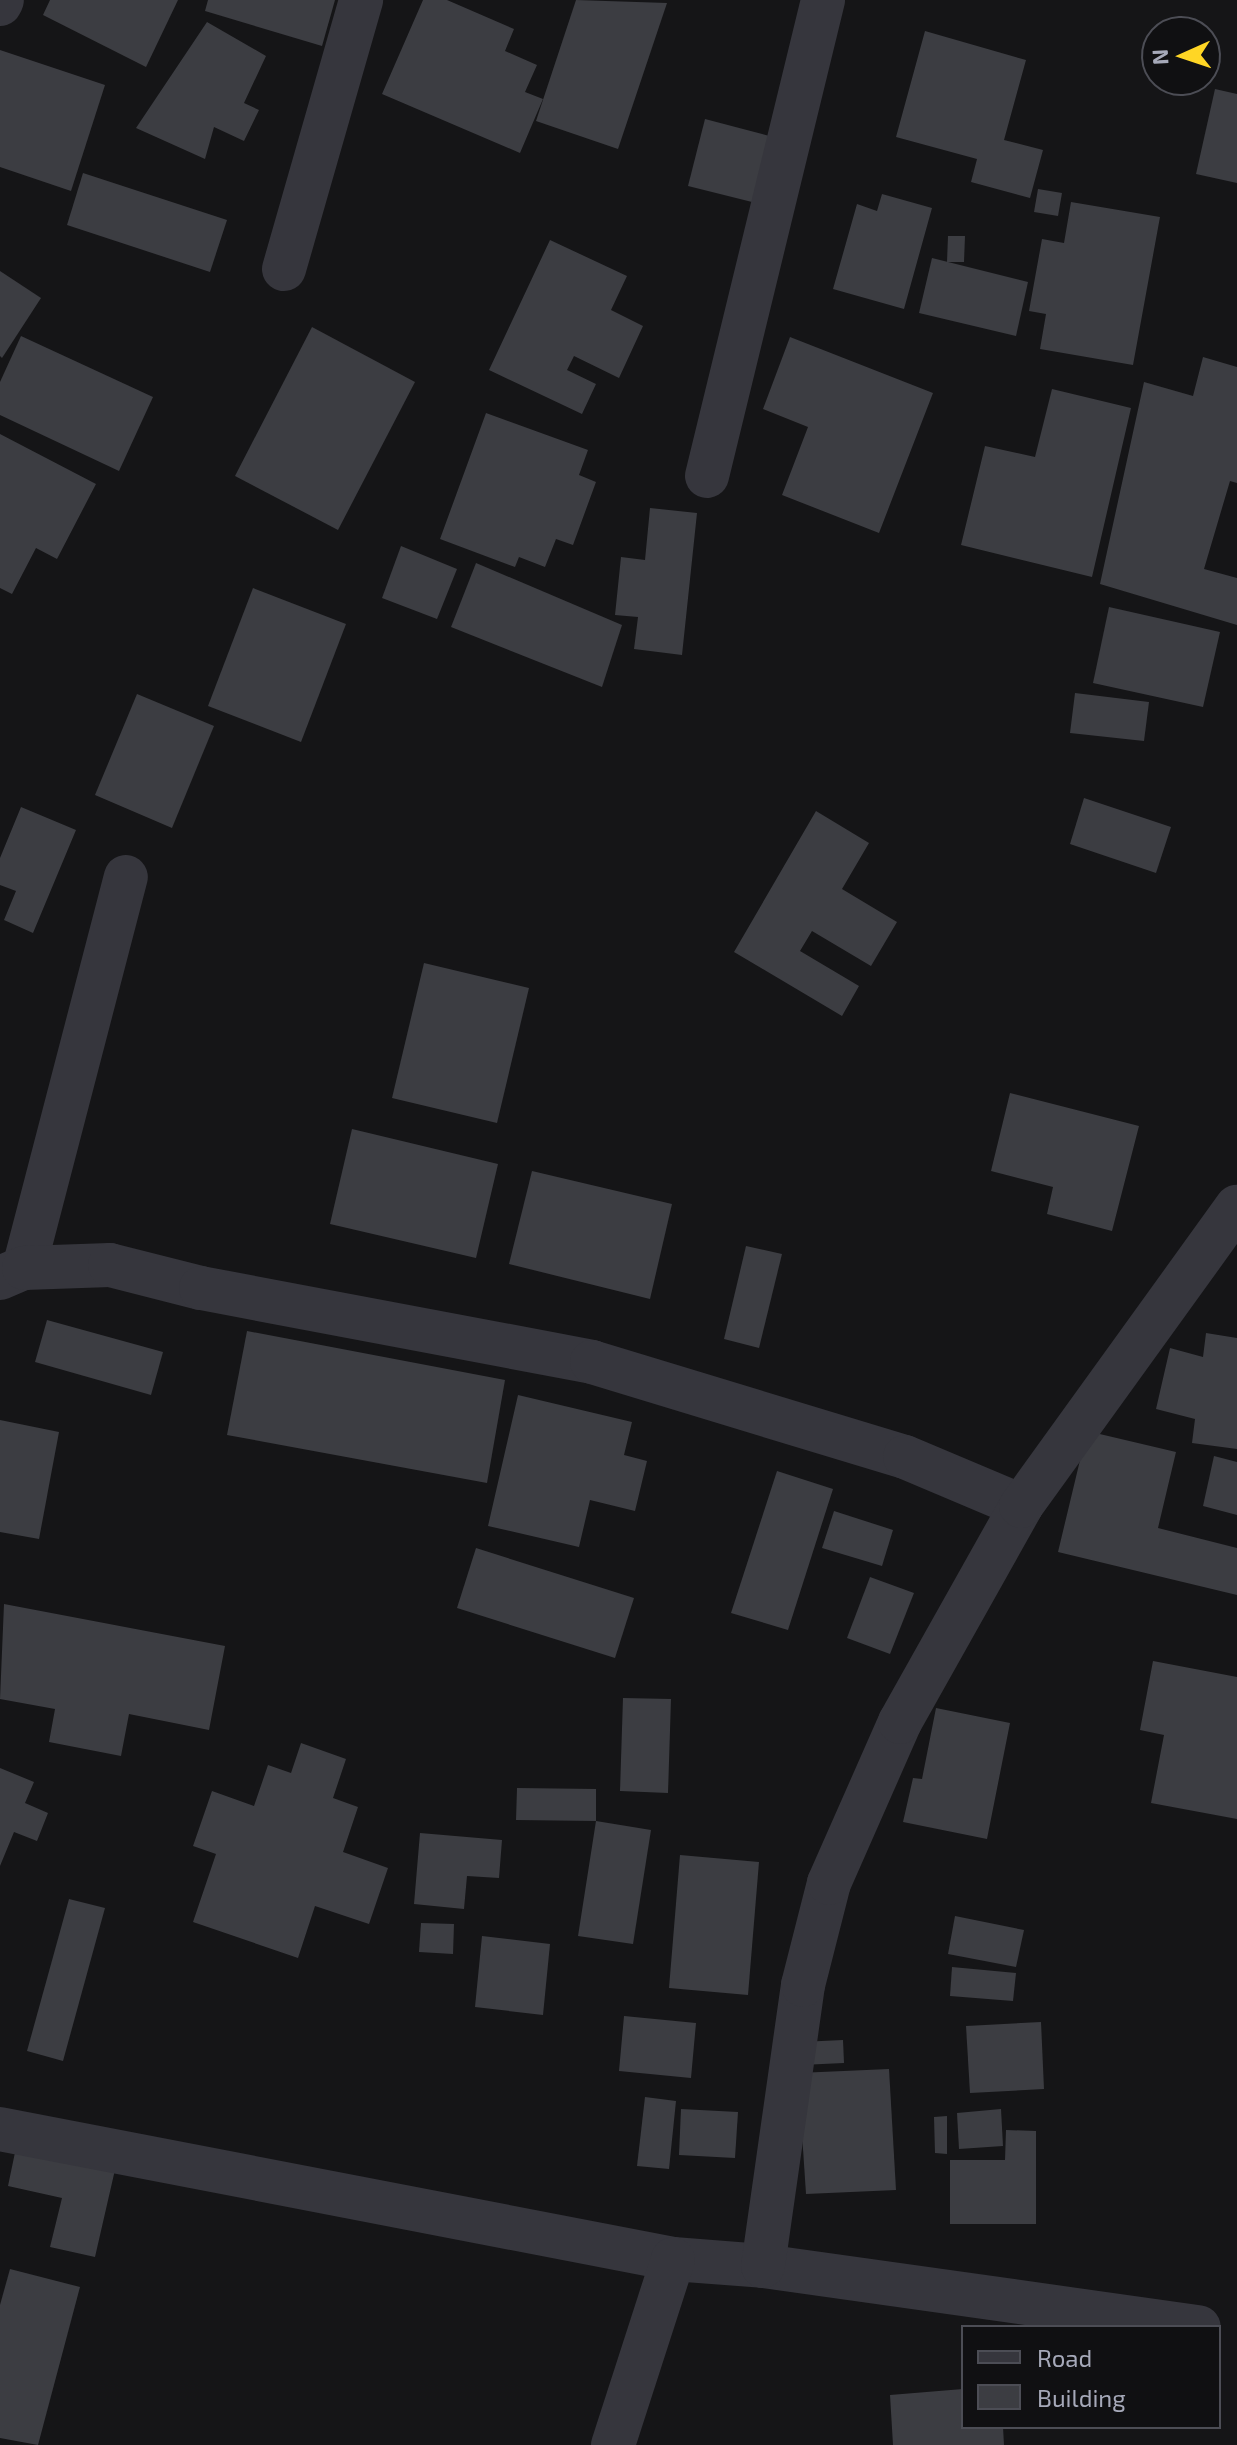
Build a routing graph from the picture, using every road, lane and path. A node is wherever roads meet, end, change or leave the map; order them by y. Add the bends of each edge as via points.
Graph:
1 (361, 0) edge
2 (823, 0) edge
3 (284, 269) dead end
4 (707, 476) dead end
5 (126, 877) dead end
6 (1237, 1207) edge
7 (12, 1273) edge
8 (1021, 1506) junction
9 (0, 2129) edge
10 (673, 2259) junction
11 (763, 2266) junction
12 (1185, 2325) edge
13 (613, 2445) edge

1 - 3 street
2 - 4 street
5 - 7 street
6 - 8 street
7 - 8 street via 110,1265 201,1288 592,1362 905,1457
8 - 11 street via 900,1722 829,1883 803,1985
9 - 10 street
10 - 11 street
10 - 13 street
11 - 12 street

